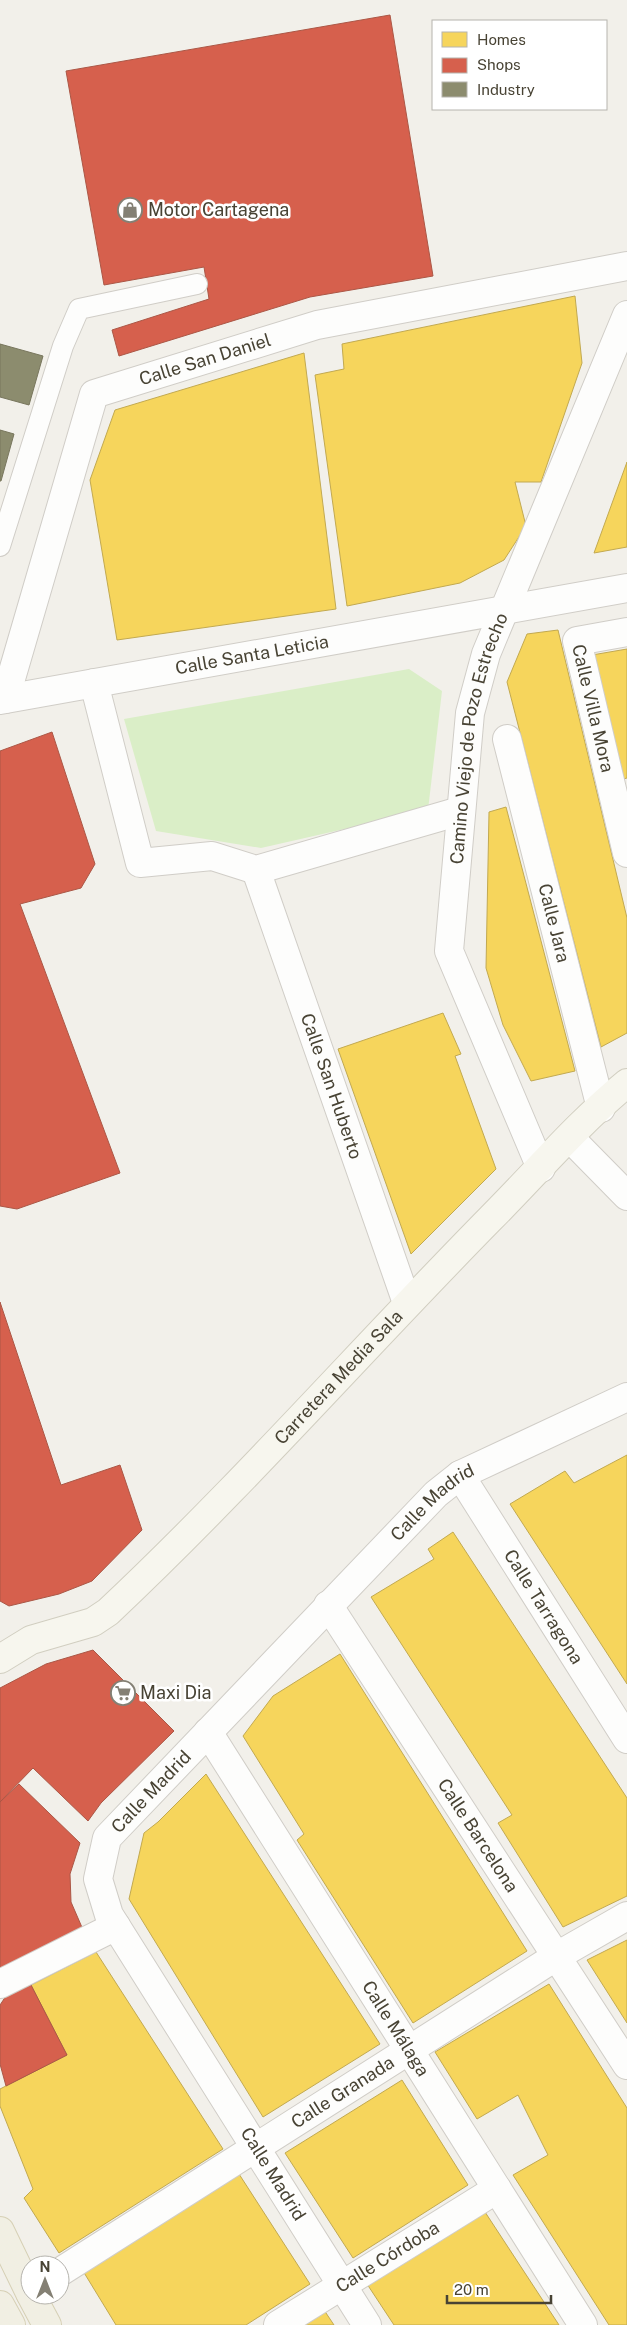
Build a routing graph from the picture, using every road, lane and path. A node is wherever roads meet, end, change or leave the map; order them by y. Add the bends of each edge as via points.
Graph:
1 (627, 266) edge
2 (197, 284) dead end
3 (627, 315) edge
4 (0, 546) edge
5 (627, 588) edge
6 (505, 610) junction
7 (627, 632) edge
8 (94, 683) junction
9 (2, 699) edge
10 (507, 739) dead end
11 (460, 811) junction
12 (627, 853) edge
13 (256, 870) junction
14 (627, 1083) edge
15 (601, 1108) junction
16 (570, 1138) junction
17 (541, 1168) junction
18 (627, 1196) edge
19 (407, 1303) junction
20 (627, 1397) edge
21 (460, 1475) junction
22 (328, 1606) junction
23 (0, 1635) edge
24 (30, 1640) junction
25 (0, 1659) edge
26 (208, 1732) junction
27 (627, 1739) edge
28 (627, 1916) edge
29 (116, 1926) junction
30 (557, 1956) junction
31 (0, 1984) edge
32 (409, 2050) junction
33 (627, 2065) edge
34 (256, 2146) junction
35 (497, 2188) junction
36 (0, 2231) edge
37 (70, 2266) edge
38 (20, 2272) edge
39 (342, 2285) junction
40 (0, 2305) edge
41 (36, 2305) edge
42 (11, 2325) edge
43 (47, 2325) edge
44 (278, 2325) edge
45 (367, 2325) edge
46 (583, 2325) edge

1 - 9 street, Calle San Daniel via 317,325 94,394
2 - 4 lane via 79,309 63,346
3 - 6 street, Camino Viejo de Pozo Estrecho
5 - 6 street, Calle Santa Leticia
6 - 8 street, Calle Santa Leticia
6 - 11 street, Camino Viejo de Pozo Estrecho via 486,654 470,713
7 - 12 street, Calle Villa Mora via 577,641
8 - 9 street, Calle Santa Leticia
8 - 13 street via 140,863 212,856
10 - 15 street, Calle Jara
11 - 13 street
11 - 17 street, Camino Viejo de Pozo Estrecho via 449,951
13 - 19 street, Calle San Huberto
14 - 15 main road, Carretera Media Sala
15 - 16 main road, Carretera Media Sala
16 - 17 main road, Carretera Media Sala
16 - 18 street
17 - 19 main road, Carretera Media Sala
19 - 24 main road, Carretera Media Sala via 185,1537 108,1612 93,1622
20 - 21 street, Calle Madrid
21 - 22 street, Calle Madrid via 436,1494
21 - 27 street, Calle Tarragona
22 - 26 street, Calle Madrid
22 - 30 street, Calle Barcelona
23 - 24 main road, Carretera Media Sala
24 - 25 main road, Carretera Media Sala
26 - 29 street, Calle Madrid via 107,1838 98,1879 109,1915
26 - 32 street, Calle Málaga
28 - 30 street, Calle Granada
29 - 31 street
29 - 34 street, Calle Madrid
30 - 32 street, Calle Granada
30 - 33 street, Calle Barcelona
32 - 34 street, Calle Granada
32 - 35 street, Calle Málaga
34 - 37 street, Calle Granada
34 - 39 street, Calle Madrid
35 - 39 street, Calle Córdoba
35 - 46 street, Calle Málaga
36 - 38 main road
39 - 44 street, Calle Córdoba
39 - 45 street, Calle Madrid
40 - 42 main road
41 - 43 main road

